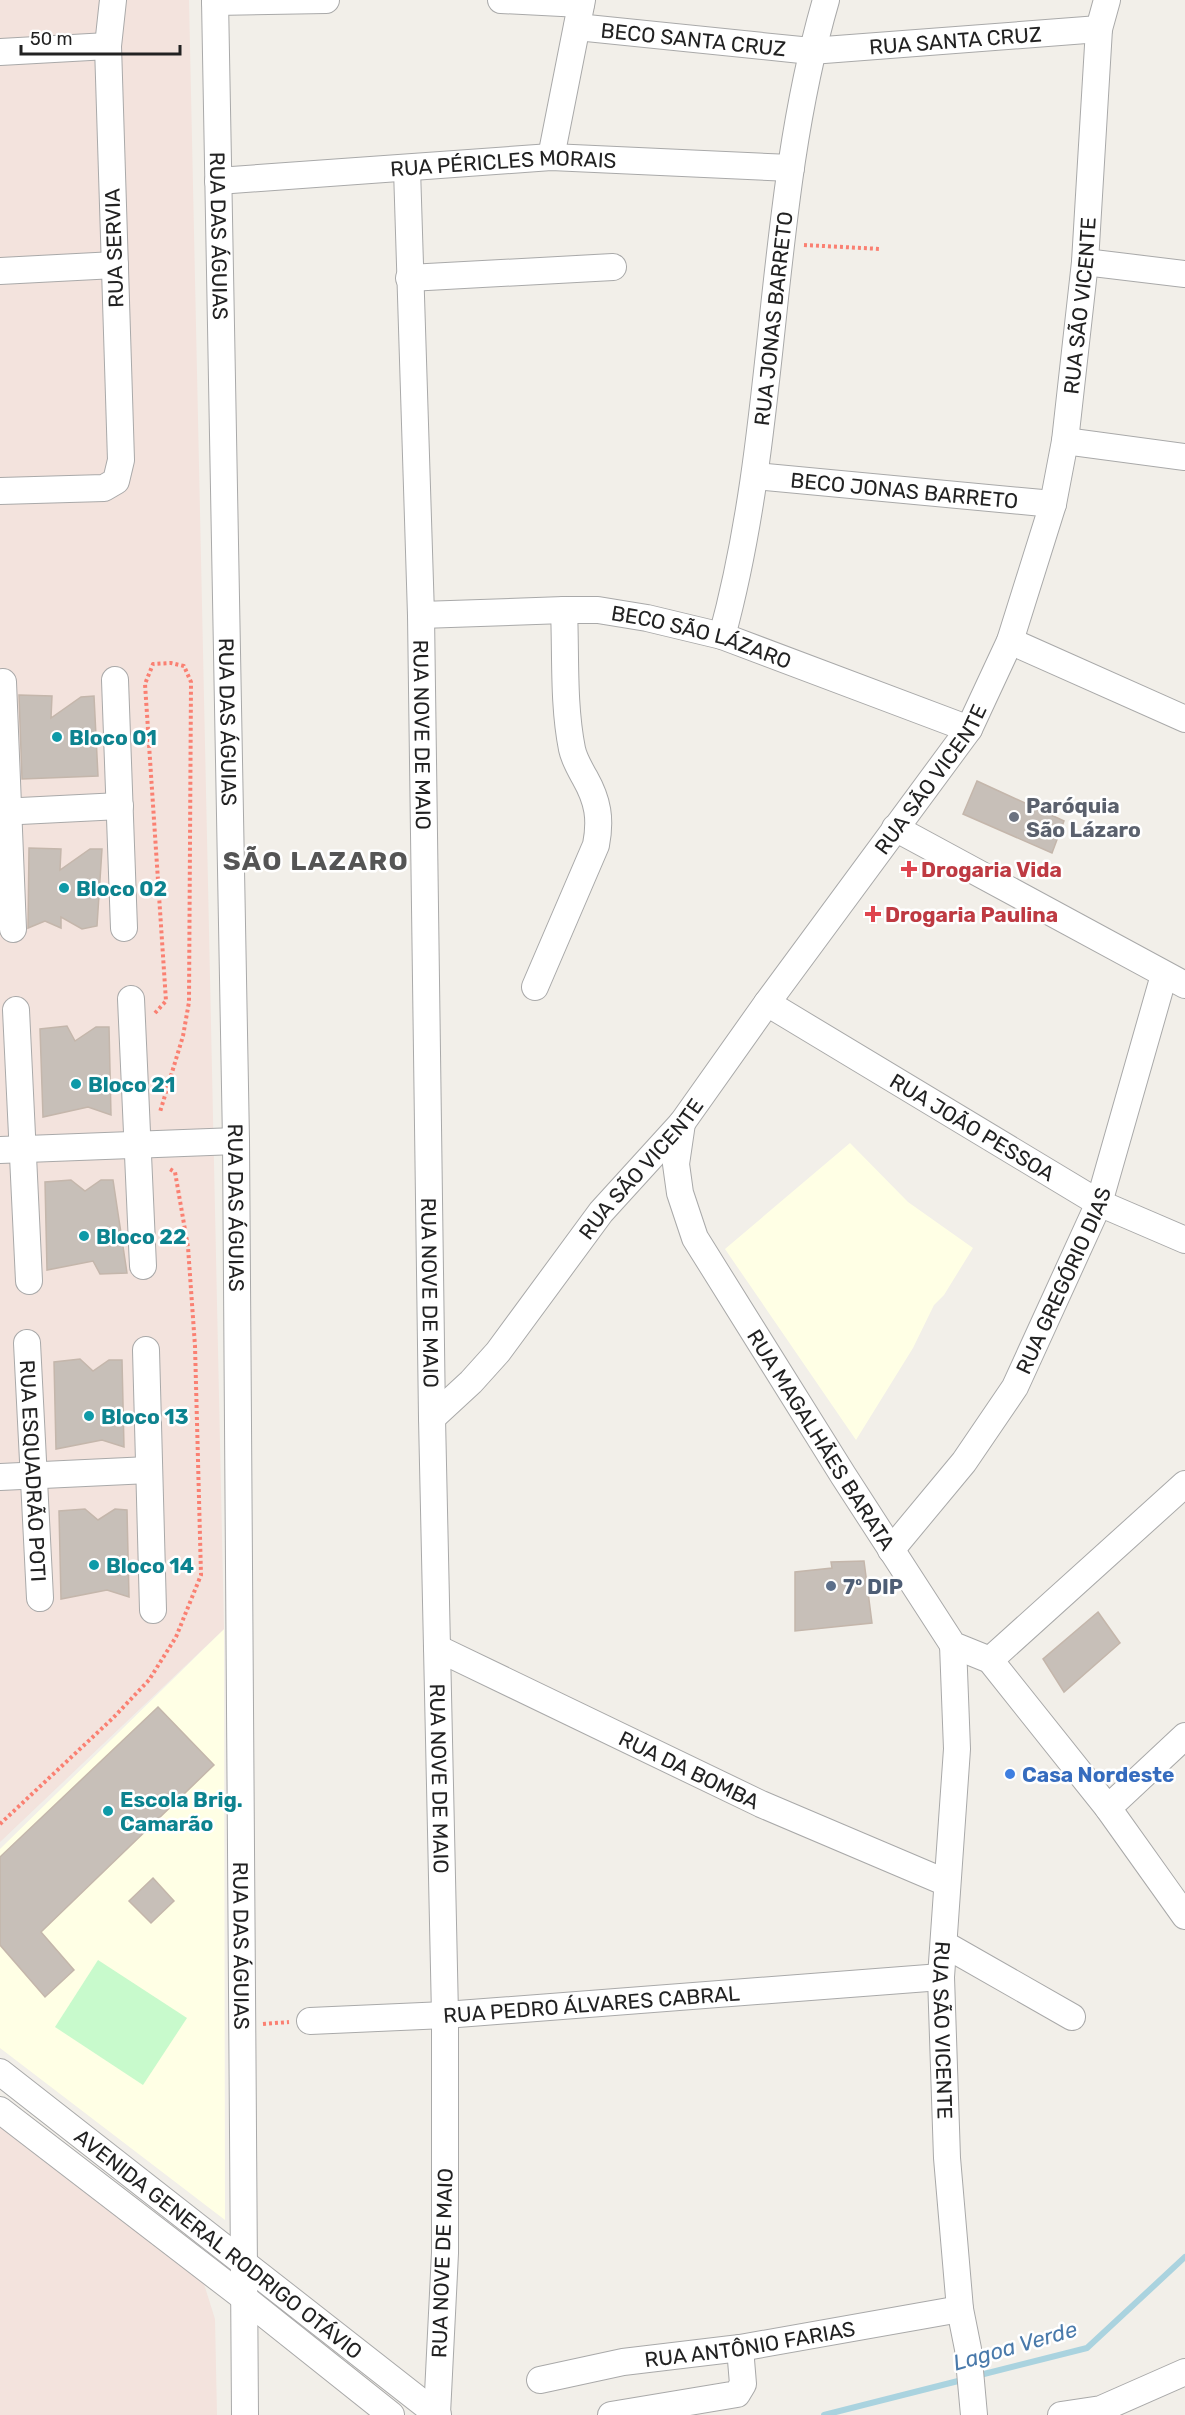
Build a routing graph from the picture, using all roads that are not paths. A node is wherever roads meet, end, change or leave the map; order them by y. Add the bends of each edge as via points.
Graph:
1 (113, 0) edge
2 (326, 0) edge
3 (501, 0) edge
4 (826, 0) edge
5 (1107, 0) edge
6 (215, 1) edge
7 (580, 10) edge
8 (1099, 29) junction
9 (108, 46) junction
10 (811, 51) junction
11 (0, 52) edge
12 (551, 157) junction
13 (791, 168) junction
14 (406, 169) junction
15 (218, 181) junction
16 (1085, 262) junction
17 (114, 265) junction
18 (613, 267) dead end
19 (0, 271) edge
20 (1185, 274) edge
21 (409, 278) junction
22 (1065, 441) junction
23 (1185, 457) edge
24 (755, 476) junction
25 (0, 491) edge
26 (1053, 504) junction
27 (564, 610) junction
28 (421, 615) junction
29 (722, 636) junction
30 (1010, 641) junction
31 (115, 680) dead end
32 (3, 682) dead end
33 (1185, 720) edge
34 (969, 729) junction
35 (120, 806) junction
36 (4, 812) edge
37 (895, 828) junction
38 (13, 928) dead end
39 (124, 928) dead end
40 (1174, 980) edge
41 (535, 987) dead end
42 (131, 999) dead end
43 (767, 1003) junction
44 (16, 1010) dead end
45 (682, 1123) junction
46 (236, 1141) junction
47 (136, 1145) junction
48 (11, 1150) edge
49 (1099, 1203) junction
50 (1185, 1240) edge
51 (143, 1266) dead end
52 (29, 1281) dead end
53 (27, 1343) dead end
54 (146, 1350) dead end
55 (432, 1418) junction
56 (149, 1470) junction
57 (34, 1476) junction
58 (0, 1477) edge
59 (1185, 1484) edge
60 (891, 1550) junction
61 (40, 1598) dead end
62 (153, 1610) dead end
63 (953, 1645) junction
64 (437, 1648) junction
65 (990, 1660) junction
66 (1185, 1736) edge
67 (1108, 1808) junction
68 (947, 1883) junction
69 (1185, 1916) edge
70 (944, 1944) junction
71 (941, 1977) junction
72 (445, 2015) junction
73 (1072, 2018) dead end
74 (310, 2021) road end
75 (0, 2072) edge
76 (0, 2110) edge
77 (52, 2112) junction
78 (34, 2136) junction
79 (246, 2264) junction
80 (243, 2297) junction
81 (960, 2309) junction
82 (740, 2348) junction
83 (1185, 2372) edge
84 (540, 2380) dead end
85 (245, 2415) edge
86 (391, 2415) edge
87 (438, 2415) edge
88 (611, 2415) edge
89 (974, 2415) edge
90 (1061, 2415) edge

1 - 9 street, RUA SERVIA
2 - 6 street
3 - 7 street, BECO SANTA CRUZ
4 - 10 street, RUA JONAS BARRETO
5 - 8 street, RUA SÃO VICENTE
6 - 15 street, RUA DAS ÁGUIAS
7 - 10 street, BECO SANTA CRUZ
7 - 12 street
8 - 10 street, RUA SANTA CRUZ
8 - 16 street, RUA SÃO VICENTE
9 - 11 street
9 - 17 street, RUA SERVIA
10 - 13 street, RUA JONAS BARRETO
12 - 13 street, RUA PÉRICLES MORAIS
12 - 14 street, RUA PÉRICLES MORAIS
13 - 24 street, RUA JONAS BARRETO
14 - 15 street, RUA PÉRICLES MORAIS
14 - 21 street, RUA NOVE DE MAIO
15 - 46 street, RUA DAS ÁGUIAS
16 - 20 street
16 - 22 street, RUA SÃO VICENTE
17 - 19 street
17 - 25 street, RUA SERVIA via 121,460 116,481 104,488
18 - 21 street
21 - 28 street, RUA NOVE DE MAIO
22 - 23 street
22 - 26 street, RUA SÃO VICENTE
24 - 26 street, BECO JONAS BARRETO
24 - 29 street, RUA JONAS BARRETO via 747,532
26 - 30 street, RUA SÃO VICENTE
27 - 28 street, BECO SÃO LÁZARO
27 - 29 street, BECO SÃO LÁZARO via 598,610 647,618
27 - 41 street via 572,751 593,791 599,809 599,831
28 - 55 street, RUA NOVE DE MAIO
29 - 34 street, BECO SÃO LÁZARO
30 - 33 street
30 - 34 street, RUA SÃO VICENTE
31 - 35 street
32 - 36 street
34 - 37 street, RUA SÃO VICENTE
35 - 36 street
35 - 39 street
36 - 38 street
37 - 40 street
37 - 43 street, RUA SÃO VICENTE
40 - 49 street, RUA GREGÓRIO DIAS
42 - 47 street
43 - 45 street, RUA SÃO VICENTE
43 - 49 street, RUA JOÃO PESSOA
44 - 48 street
45 - 55 street, RUA SÃO VICENTE via 601,1212 498,1352
45 - 60 street, RUA MAGALHÃES BARATA via 676,1164 680,1193 695,1238
46 - 47 street
46 - 79 street, RUA DAS ÁGUIAS
47 - 48 street
47 - 51 street
48 - 52 street
49 - 50 street, RUA JOÃO PESSOA
49 - 60 street, RUA GREGÓRIO DIAS via 1015,1387 964,1462
53 - 57 street, RUA ESQUADRÃO POTI
54 - 56 street
55 - 64 street, RUA NOVE DE MAIO
56 - 57 street
56 - 62 street
57 - 58 street
57 - 61 street, RUA ESQUADRÃO POTI
59 - 65 street
60 - 63 street, RUA MAGALHÃES BARATA
63 - 65 street
63 - 68 street, RUA SÃO VICENTE via 957,1749
64 - 68 street, RUA DA BOMBA via 761,1804
64 - 72 street, RUA NOVE DE MAIO
65 - 67 street
66 - 67 street
67 - 69 street
68 - 70 street, RUA SÃO VICENTE
70 - 71 street, RUA SÃO VICENTE
70 - 73 street
71 - 72 street, RUA PEDRO ÁLVARES CABRAL
71 - 81 street, RUA SÃO VICENTE via 947,2158
72 - 74 street, RUA PEDRO ÁLVARES CABRAL
72 - 87 street, RUA NOVE DE MAIO via 445,2253
75 - 77 street, AVENIDA GENERAL RODRIGO OTÁVIO
76 - 78 street, AVENIDA GENERAL RODRIGO OTÁVIO
77 - 78 street
77 - 79 street, AVENIDA GENERAL RODRIGO OTÁVIO
78 - 80 street, AVENIDA GENERAL RODRIGO OTÁVIO
79 - 80 street, RUA DAS ÁGUIAS
79 - 87 street, AVENIDA GENERAL RODRIGO OTÁVIO
80 - 85 street, RUA DAS ÁGUIAS
80 - 86 street, AVENIDA GENERAL RODRIGO OTÁVIO
81 - 82 street, RUA ANTÔNIO FARIAS
81 - 89 street, RUA SÃO VICENTE
82 - 84 street, RUA ANTÔNIO FARIAS via 623,2362
82 - 88 street via 743,2384 737,2394
83 - 90 street via 1101,2409

